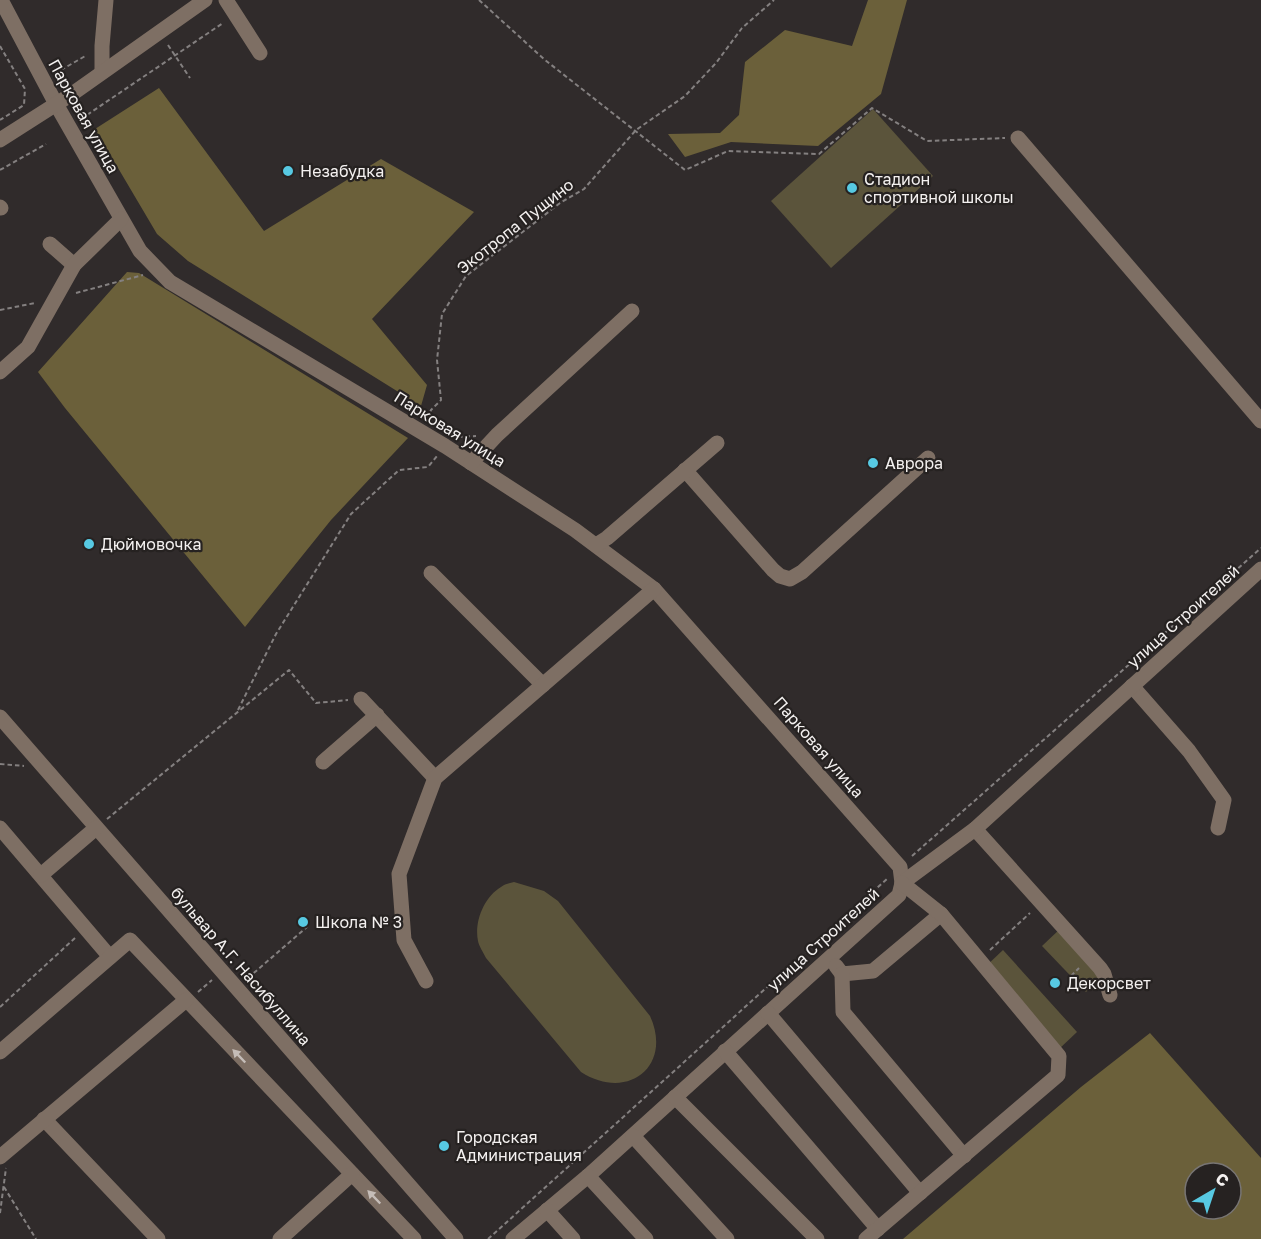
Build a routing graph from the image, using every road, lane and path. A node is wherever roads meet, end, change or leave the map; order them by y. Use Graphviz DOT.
graph roads {
  1 [pos="1,0"];
  2 [pos="106,0"];
  3 [pos="205,0"];
  4 [pos="226,0"];
  5 [pos="479,0"];
  6 [pos="774,0"];
  7 [pos="235,14"];
  8 [pos="159,31"];
  9 [pos="0,46"];
  10 [pos="102,46"];
  11 [pos="260,53"];
  12 [pos="175,55"];
  13 [pos="61,70"];
  14 [pos="102,72"];
  15 [pos="190,78"];
  16 [pos="56,104"];
  17 [pos="0,120"];
  18 [pos="81,120"];
  19 [pos="636,130"];
  20 [pos="1018,138"];
  21 [pos="0,140"];
  22 [pos="46,144"];
  23 [pos="0,170"];
  24 [pos="122,219"];
  25 [pos="50,244"];
  26 [pos="74,265"];
  27 [pos="632,311"];
  28 [pos="0,372"];
  29 [pos="1261,421"];
  30 [pos="426,422"];
  31 [pos="497,435"];
  32 [pos="717,442"];
  33 [pos="475,458"];
  34 [pos="928,458"];
  35 [pos="428,467"];
  36 [pos="685,470"];
  37 [pos="596,545"];
  38 [pos="1261,548"];
  39 [pos="1261,569"];
  40 [pos="431,573"];
  41 [pos="654,589"];
  42 [pos="543,685"];
  43 [pos="1132,686"];
  44 [pos="361,699"];
  45 [pos="238,710"];
  46 [pos="377,715"];
  47 [pos="0,717"];
  48 [pos="323,762"];
  49 [pos="435,778"];
  50 [pos="0,828"];
  51 [pos="96,828"];
  52 [pos="1218,828"];
  53 [pos="975,829"];
  54 [pos="900,867"];
  55 [pos="41,875"];
  56 [pos="902,883"];
  57 [pos="1041,903"];
  58 [pos="941,914"];
  59 [pos="307,927"];
  60 [pos="86,928"];
  61 [pos="110,957"];
  62 [pos="830,959"];
  63 [pos="979,960"];
  64 [pos="842,974"];
  65 [pos="248,978"];
  66 [pos="426,981"];
  67 [pos="210,982"];
  68 [pos="199,991"];
  69 [pos="1110,995"];
  70 [pos="186,1000"];
  71 [pos="0,1007"];
  72 [pos="768,1013"];
  73 [pos="725,1051"];
  74 [pos="0,1052"];
  75 [pos="675,1097"];
  76 [pos="44,1119"];
  77 [pos="633,1136"];
  78 [pos="964,1156"];
  79 [pos="0,1157"];
  80 [pos="352,1174"];
  81 [pos="588,1176"];
  82 [pos="4,1187"];
  83 [pos="920,1193"];
  84 [pos="547,1210"];
  85 [pos="872,1234"];
  86 [pos="36,1239"];
  87 [pos="158,1239"];
  88 [pos="280,1239"];
  89 [pos="414,1239"];
  90 [pos="456,1239"];
  91 [pos="488,1239"];
  92 [pos="513,1239"];
  93 [pos="573,1239"];
  94 [pos="646,1239"];
  95 [pos="727,1239"];
  96 [pos="817,1239"];
  1 -- 16 [label="street, Парковая улица"];
  2 -- 10 [label="street"];
  3 -- 8 [label="street"];
  4 -- 7 [label="street"];
  5 -- 19 [label="path"];
  6 -- 19 [label="path, Экотропа Пущино"];
  7 -- 11 [label="street"];
  7 -- 12 [label="path"];
  8 -- 12 [label="path"];
  8 -- 14 [label="street"];
  9 -- 17 [label="path"];
  10 -- 13 [label="path"];
  10 -- 14 [label="street"];
  12 -- 15 [label="path"];
  12 -- 18 [label="path"];
  14 -- 16 [label="street"];
  16 -- 21 [label="street"];
  16 -- 24 [label="street, Парковая улица"];
  19 -- 20 [label="path"];
  19 -- 30 [label="path, Экотропа Пущино"];
  20 -- 29 [label="street"];
  22 -- 23 [label="path"];
  24 -- 26 [label="street"];
  24 -- 33 [label="street, Парковая улица"];
  25 -- 26 [label="street"];
  26 -- 28 [label="street"];
  27 -- 31 [label="street"];
  31 -- 33 [label="street"];
  31 -- 33 [label="path"];
  32 -- 36 [label="street"];
  33 -- 37 [label="street, Парковая улица"];
  34 -- 36 [label="street"];
  35 -- 45 [label="path"];
  36 -- 37 [label="street"];
  37 -- 41 [label="street, Парковая улица"];
  38 -- 54 [label="path"];
  39 -- 43 [label="street, улица Строителей"];
  40 -- 42 [label="street"];
  41 -- 42 [label="street"];
  41 -- 54 [label="street, Парковая улица"];
  42 -- 49 [label="street"];
  43 -- 52 [label="street"];
  43 -- 53 [label="street, улица Строителей"];
  44 -- 45 [label="path"];
  44 -- 46 [label="street"];
  45 -- 51 [label="path"];
  46 -- 48 [label="street"];
  46 -- 49 [label="street"];
  47 -- 51 [label="street, бульвар А.Г. Насибуллина"];
  49 -- 66 [label="street"];
  50 -- 55 [label="street"];
  51 -- 55 [label="street"];
  51 -- 90 [label="street, бульвар А.Г. Насибуллина"];
  53 -- 56 [label="street, улица Строителей"];
  53 -- 57 [label="street"];
  54 -- 56 [label="street"];
  54 -- 91 [label="path"];
  55 -- 60 [label="street"];
  56 -- 58 [label="street"];
  56 -- 62 [label="street, улица Строителей"];
  57 -- 63 [label="path"];
  57 -- 69 [label="street"];
  58 -- 63 [label="street"];
  58 -- 64 [label="street"];
  59 -- 65 [label="path"];
  60 -- 61 [label="street"];
  60 -- 71 [label="path"];
  61 -- 70 [label="street"];
  61 -- 74 [label="street"];
  62 -- 64 [label="street"];
  62 -- 72 [label="street, улица Строителей"];
  63 -- 78 [label="street"];
  64 -- 78 [label="street"];
  67 -- 68 [label="path"];
  70 -- 76 [label="street"];
  80 -- 70 [label="street, one-way"];
  72 -- 73 [label="street, улица Строителей"];
  72 -- 83 [label="street"];
  73 -- 75 [label="street, улица Строителей"];
  73 -- 85 [label="street"];
  75 -- 77 [label="street, улица Строителей"];
  75 -- 96 [label="street"];
  76 -- 79 [label="street"];
  76 -- 87 [label="street"];
  77 -- 81 [label="street, улица Строителей"];
  77 -- 95 [label="street"];
  78 -- 83 [label="street"];
  80 -- 88 [label="street"];
  89 -- 80 [label="street, one-way"];
  81 -- 84 [label="street, улица Строителей"];
  81 -- 94 [label="street"];
  82 -- 86 [label="path"];
  83 -- 85 [label="street"];
  84 -- 92 [label="street, улица Строителей"];
  84 -- 93 [label="street"];
}
